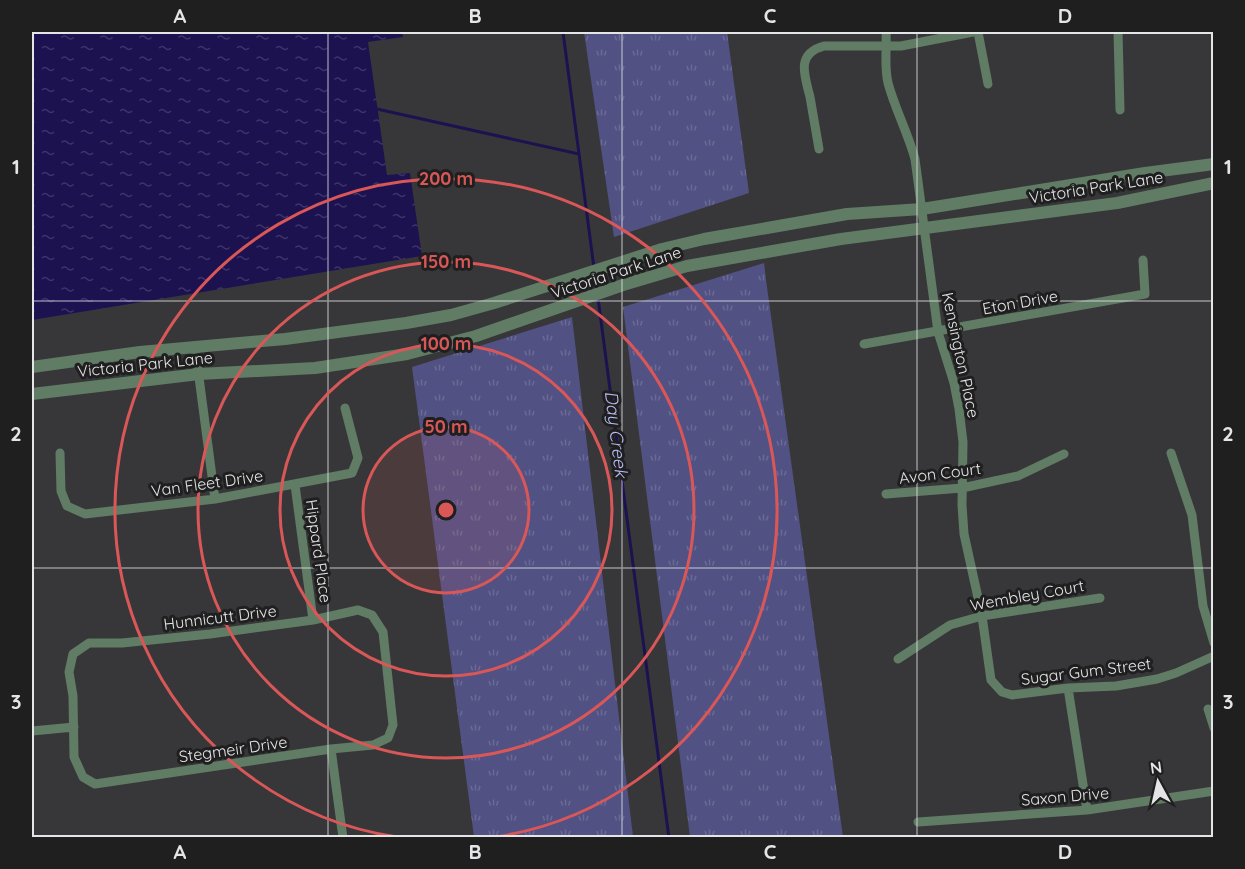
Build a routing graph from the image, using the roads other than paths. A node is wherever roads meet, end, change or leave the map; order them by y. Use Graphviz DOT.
graph roads {
  1 [pos="886,32"];
  2 [pos="972,32"];
  3 [pos="978,32"];
  4 [pos="1118,32"];
  5 [pos="887,47"];
  6 [pos="988,84"];
  7 [pos="1120,110"];
  8 [pos="819,149"];
  9 [pos="1214,164"];
  10 [pos="1214,183"];
  11 [pos="922,209"];
  12 [pos="924,229"];
  13 [pos="1143,260"];
  14 [pos="938,332"];
  15 [pos="864,344"];
  16 [pos="195,347"];
  17 [pos="32,367"];
  18 [pos="199,374"];
  19 [pos="32,394"];
  20 [pos="345,408"];
  21 [pos="60,453"];
  22 [pos="1171,453"];
  23 [pos="1064,454"];
  24 [pos="295,485"];
  25 [pos="962,488"];
  26 [pos="886,494"];
  27 [pos="215,499"];
  28 [pos="1100,598"];
  29 [pos="982,616"];
  30 [pos="314,621"];
  31 [pos="1214,643"];
  32 [pos="1214,656"];
  33 [pos="898,659"];
  34 [pos="996,687"];
  35 [pos="1068,688"];
  36 [pos="1208,709"];
  37 [pos="74,728"];
  38 [pos="1214,728"];
  39 [pos="32,731"];
  40 [pos="388,738"];
  41 [pos="331,749"];
  42 [pos="1214,791"];
  43 [pos="1088,810"];
  44 [pos="918,822"];
  45 [pos="343,837"];
  1 -- 5 [label="street, Kensington Place"];
  2 -- 5 [label="street"];
  3 -- 6 [label="street"];
  4 -- 7 [label="street"];
  5 -- 8 [label="street"];
  5 -- 11 [label="street, Kensington Place"];
  9 -- 11 [label="street, Victoria Park Lane"];
  10 -- 12 [label="street, Victoria Park Lane"];
  11 -- 12 [label="street, Kensington Place"];
  11 -- 16 [label="street, Victoria Park Lane"];
  12 -- 14 [label="street, Kensington Place"];
  12 -- 18 [label="street, Victoria Park Lane"];
  13 -- 14 [label="street, Eton Drive"];
  14 -- 15 [label="street, Eton Drive"];
  14 -- 25 [label="street, Kensington Place"];
  16 -- 17 [label="street, Victoria Park Lane"];
  16 -- 18 [label="street"];
  18 -- 19 [label="street, Victoria Park Lane"];
  18 -- 27 [label="street"];
  20 -- 24 [label="street, Van Fleet Drive"];
  21 -- 27 [label="street, Van Fleet Drive"];
  22 -- 31 [label="street"];
  23 -- 25 [label="street, Avon Court"];
  24 -- 27 [label="street, Van Fleet Drive"];
  24 -- 30 [label="street, Hippard Place"];
  25 -- 26 [label="street, Avon Court"];
  25 -- 29 [label="street, Kensington Place"];
  28 -- 29 [label="street, Wembley Court"];
  29 -- 33 [label="street, Wembley Court"];
  29 -- 34 [label="street, Kensington Place"];
  30 -- 37 [label="street, Hunnicutt Drive"];
  30 -- 40 [label="street, Hunnicutt Drive"];
  32 -- 35 [label="street, Sugar Gum Street"];
  34 -- 35 [label="street, Sugar Gum Street"];
  35 -- 43 [label="street"];
  36 -- 38 [label="street"];
  37 -- 39 [label="street"];
  37 -- 41 [label="street, Stegmeir Drive"];
  40 -- 41 [label="street, Stegmeir Drive"];
  41 -- 45 [label="street"];
  42 -- 43 [label="street, Saxon Drive"];
  43 -- 44 [label="street, Saxon Drive"];
}
